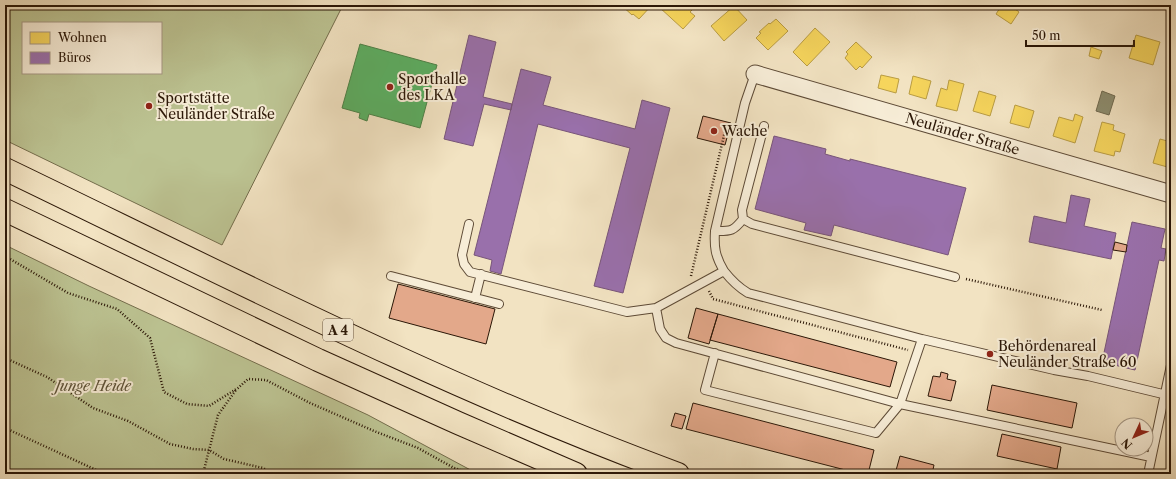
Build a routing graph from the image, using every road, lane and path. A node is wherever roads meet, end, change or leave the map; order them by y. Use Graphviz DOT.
graph roads {
  1 [pos="755,74"];
  2 [pos="764,126"];
  3 [pos="5,169"];
  4 [pos="1171,194"];
  5 [pos="5,210"];
  6 [pos="743,219"];
  7 [pos="469,224"];
  8 [pos="715,231"];
  9 [pos="5,256"];
  10 [pos="724,271"];
  11 [pos="481,274"];
  12 [pos="391,276"];
  13 [pos="955,276"];
  14 [pos="704,281"];
  15 [pos="475,298"];
  16 [pos="499,304"];
  17 [pos="656,308"];
  18 [pos="1102,310"];
  19 [pos="922,339"];
  20 [pos="918,352"];
  21 [pos="715,353"];
  22 [pos="5,358"];
  23 [pos="1171,365"];
  24 [pos="238,388"];
  25 [pos="1168,395"];
  26 [pos="900,404"];
  27 [pos="5,428"];
  28 [pos="1154,446"];
  29 [pos="1114,449"];
  30 [pos="209,450"];
  31 [pos="1151,457"];
  32 [pos="105,474"];
  33 [pos="203,474"];
  34 [pos="273,474"];
  35 [pos="473,474"];
  36 [pos="576,474"];
  37 [pos="678,474"];
  38 [pos="1148,474"];
  1 -- 4 [label="street, Neuländer Straße"];
  1 -- 8 [label="lane"];
  2 -- 6 [label="lane"];
  3 -- 37 [label="highway, A 4"];
  5 -- 36 [label="highway, A 4"];
  6 -- 8 [label="lane"];
  6 -- 13 [label="lane"];
  7 -- 11 [label="lane"];
  8 -- 10 [label="lane"];
  9 -- 24 [label="path"];
  10 -- 14 [label="lane"];
  10 -- 19 [label="lane"];
  11 -- 15 [label="lane"];
  11 -- 17 [label="lane"];
  12 -- 15 [label="lane"];
  13 -- 18 [label="path"];
  14 -- 17 [label="lane"];
  14 -- 20 [label="path"];
  15 -- 16 [label="lane"];
  17 -- 21 [label="lane"];
  19 -- 20 [label="lane"];
  19 -- 25 [label="lane"];
  20 -- 26 [label="lane"];
  21 -- 26 [label="lane"];
  21 -- 26 [label="lane"];
  22 -- 30 [label="path"];
  23 -- 25 [label="lane"];
  24 -- 30 [label="path"];
  24 -- 35 [label="path"];
  25 -- 28 [label="lane"];
  26 -- 29 [label="lane"];
  27 -- 32 [label="path"];
  30 -- 33 [label="path"];
  30 -- 34 [label="path"];
  31 -- 38 [label="lane"];
}
